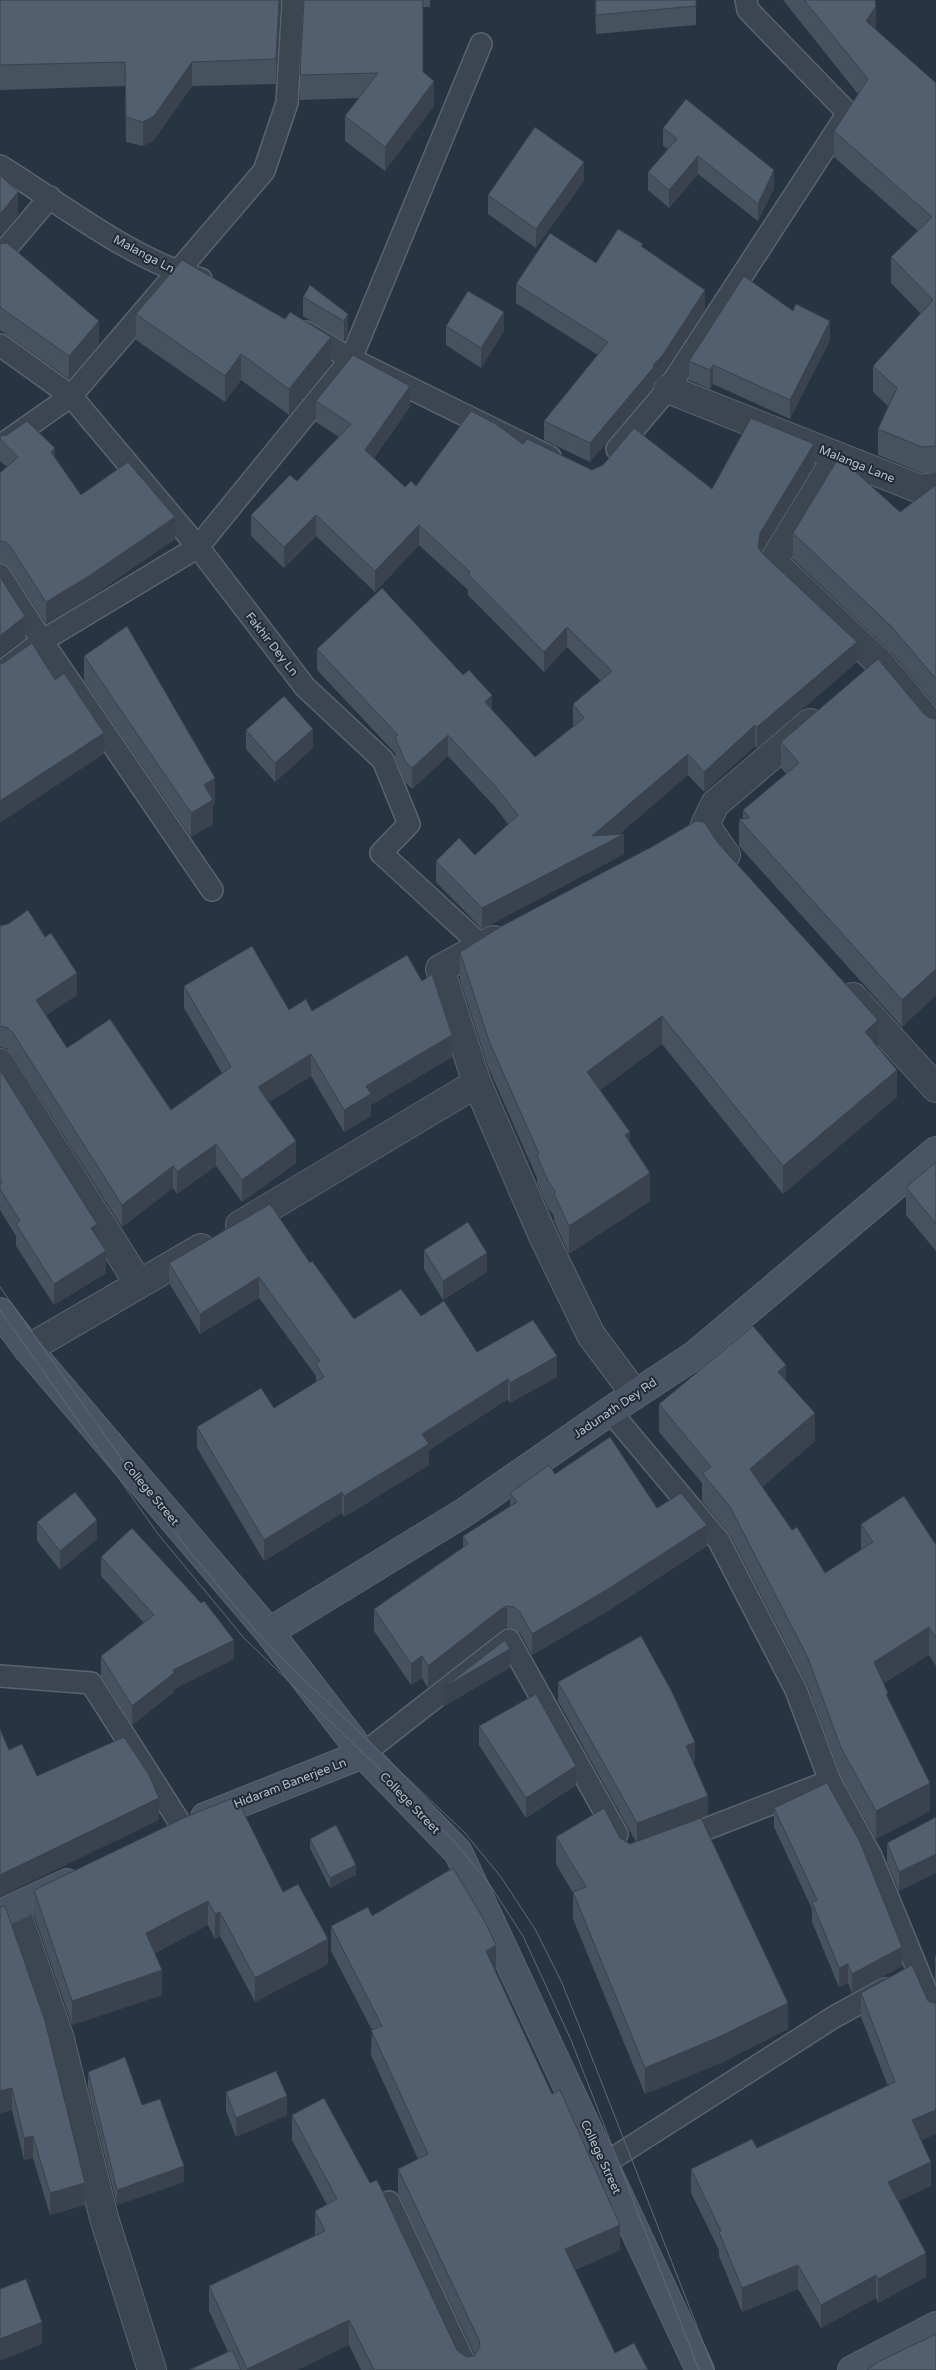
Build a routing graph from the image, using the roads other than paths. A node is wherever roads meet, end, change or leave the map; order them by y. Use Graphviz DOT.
graph roads {
  1 [pos="293,0"];
  2 [pos="746,0"];
  3 [pos="481,44"];
  4 [pos="0,166"];
  5 [pos="50,197"];
  6 [pos="0,256"];
  7 [pos="178,272"];
  8 [pos="218,283"];
  9 [pos="285,320"];
  10 [pos="0,345"];
  11 [pos="351,359"];
  12 [pos="668,389"];
  13 [pos="71,396"];
  14 [pos="0,446"];
  15 [pos="837,457"];
  16 [pos="605,463"];
  17 [pos="566,465"];
  18 [pos="936,487"];
  19 [pos="198,547"];
  20 [pos="0,575"];
  21 [pos="42,641"];
  22 [pos="880,663"];
  23 [pos="0,673"];
  24 [pos="858,682"];
  25 [pos="829,707"];
  26 [pos="936,730"];
  27 [pos="705,825"];
  28 [pos="681,840"];
  29 [pos="744,875"];
  30 [pos="212,890"];
  31 [pos="517,928"];
  32 [pos="482,946"];
  33 [pos="836,978"];
  34 [pos="0,1063"];
  35 [pos="476,1083"];
  36 [pos="936,1088"];
  37 [pos="936,1151"];
  38 [pos="139,1284"];
  39 [pos="0,1312"];
  40 [pos="28,1349"];
  41 [pos="634,1394"];
  42 [pos="610,1411"];
  43 [pos="270,1632"];
  44 [pos="0,1676"];
  45 [pos="363,1754"];
  46 [pos="830,1781"];
  47 [pos="182,1826"];
  48 [pos="156,1839"];
  49 [pos="658,1848"];
  50 [pos="626,1849"];
  51 [pos="85,1874"];
  52 [pos="7,1911"];
  53 [pos="919,1972"];
  54 [pos="936,2015"];
  55 [pos="604,2164"];
  56 [pos="389,2202"];
  57 [pos="936,2326"];
  58 [pos="152,2370"];
  59 [pos="468,2370"];
  60 [pos="700,2370"];
  61 [pos="852,2370"];
  1 -- 7 [label="lane"];
  2 -- 12 [label="lane"];
  3 -- 11 [label="lane"];
  4 -- 5 [label="lane, Malanga Ln"];
  5 -- 6 [label="lane"];
  5 -- 7 [label="lane, Malanga Ln"];
  7 -- 8 [label="lane, Malanga Ln"];
  7 -- 13 [label="lane"];
  9 -- 11 [label="lane"];
  10 -- 13 [label="lane, Fakhir Dey Ln"];
  11 -- 17 [label="lane"];
  11 -- 19 [label="lane"];
  12 -- 15 [label="street, Malanga Lane"];
  12 -- 16 [label="lane"];
  13 -- 14 [label="lane"];
  13 -- 19 [label="lane, Fakhir Dey Ln"];
  15 -- 18 [label="street, Malanga Lane"];
  15 -- 22 [label="street"];
  19 -- 21 [label="lane"];
  19 -- 32 [label="lane, Fakhir Dey Ln"];
  20 -- 21 [label="lane"];
  21 -- 23 [label="lane"];
  21 -- 30 [label="lane"];
  22 -- 24 [label="street"];
  22 -- 26 [label="street"];
  25 -- 27 [label="street"];
  27 -- 28 [label="street"];
  27 -- 29 [label="street"];
  31 -- 32 [label="street"];
  32 -- 35 [label="street"];
  33 -- 36 [label="street"];
  34 -- 38 [label="street"];
  35 -- 38 [label="street"];
  35 -- 41 [label="street"];
  37 -- 41 [label="main road, Jadunath Dey Rd"];
  38 -- 40 [label="street"];
  39 -- 40 [label="main road, College Street"];
  40 -- 43 [label="main road, College Street"];
  41 -- 42 [label="main road, Jadunath Dey Rd"];
  42 -- 43 [label="main road, Jadunath Dey Rd"];
  42 -- 46 [label="lane"];
  43 -- 45 [label="main road, College Street"];
  44 -- 47 [label="lane"];
  45 -- 47 [label="main road, Hidaram Banerjee Ln"];
  45 -- 50 [label="lane"];
  45 -- 55 [label="main road, College Street"];
  46 -- 49 [label="lane"];
  46 -- 53 [label="lane"];
  47 -- 48 [label="main road, Hidaram Banerjee Ln"];
  51 -- 52 [label="main road"];
  52 -- 58 [label="street"];
  53 -- 54 [label="lane"];
  53 -- 55 [label="lane"];
  55 -- 60 [label="main road, College Street"];
  56 -- 59 [label="lane"];
  57 -- 61 [label="main road"];
}
